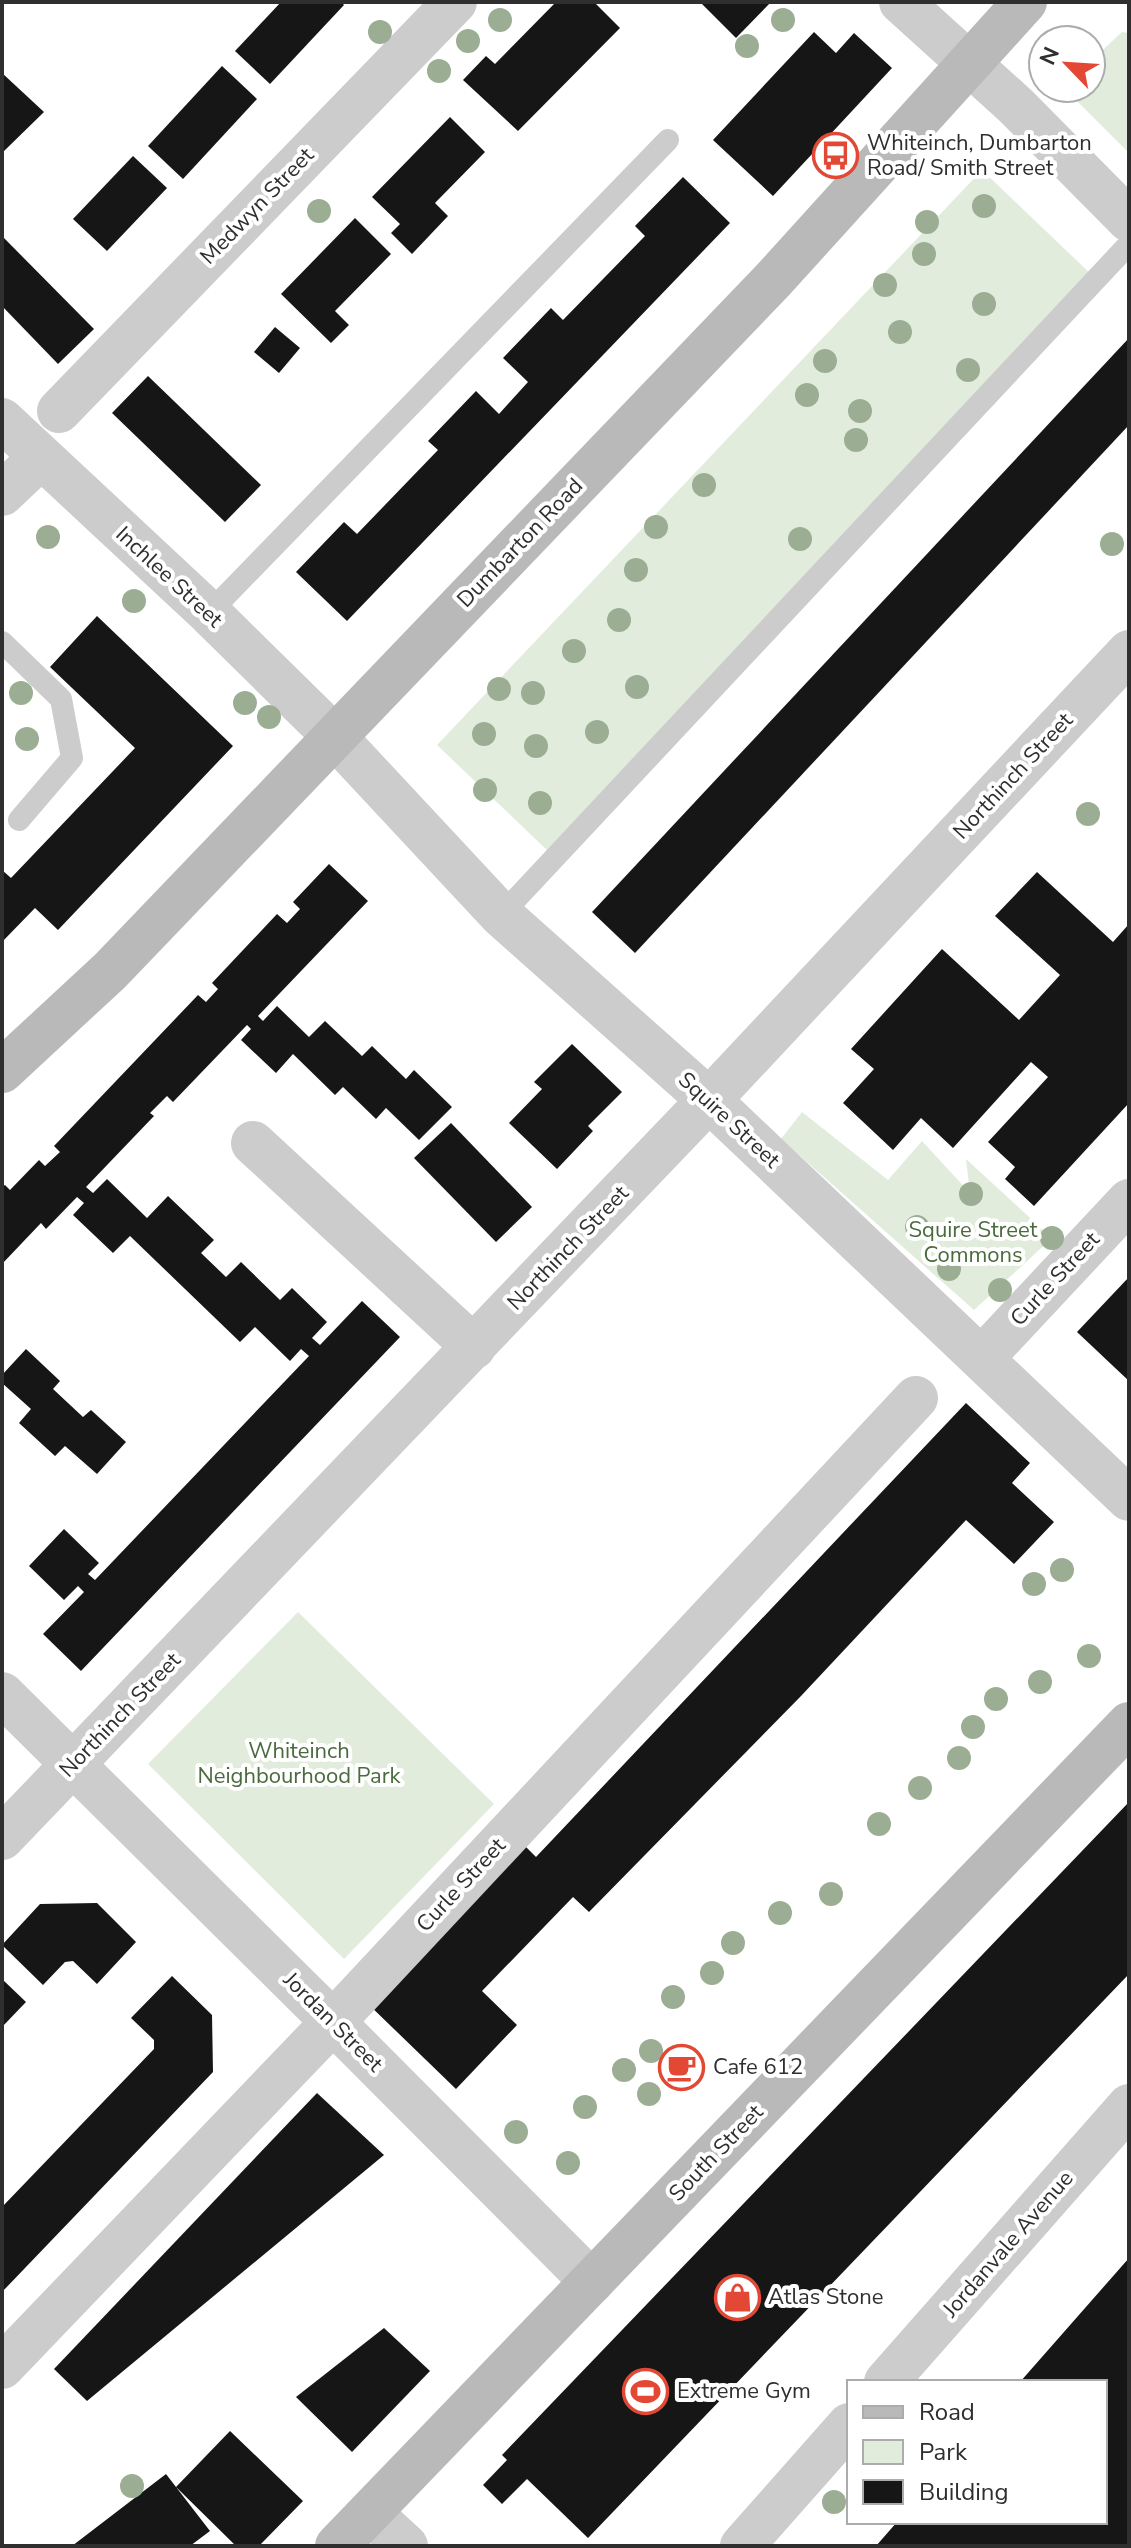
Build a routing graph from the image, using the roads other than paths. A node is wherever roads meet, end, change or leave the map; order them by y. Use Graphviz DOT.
graph roads {
  1 [pos="455,2"];
  2 [pos="901,2"];
  3 [pos="1025,2"];
  4 [pos="969,62"];
  5 [pos="668,140"];
  6 [pos="1129,220"];
  7 [pos="1129,244"];
  8 [pos="59,411"];
  9 [pos="2,420"];
  10 [pos="40,458"];
  11 [pos="2,494"];
  12 [pos="209,613"];
  13 [pos="2,642"];
  14 [pos="1129,652"];
  15 [pos="334,736"];
  16 [pos="19,820"];
  17 [pos="501,915"];
  18 [pos="2,1071"];
  19 [pos="709,1100"];
  20 [pos="253,1143"];
  21 [pos="1129,1201"];
  22 [pos="474,1347"];
  23 [pos="982,1358"];
  24 [pos="916,1398"];
  25 [pos="1129,1499"];
  26 [pos="2,1694"];
  27 [pos="1129,1724"];
  28 [pos="74,1764"];
  29 [pos="2,1838"];
  30 [pos="333,2022"];
  31 [pos="1129,2106"];
  32 [pos="592,2282"];
  33 [pos="2,2367"];
  34 [pos="888,2380"];
  35 [pos="847,2427"];
  36 [pos="370,2513"];
  37 [pos="337,2546"];
  38 [pos="406,2546"];
  39 [pos="742,2546"];
  1 -- 8 [label="street, Medwyn Street"];
  2 -- 4 [label="street"];
  3 -- 4 [label="street, Dumbarton Road"];
  4 -- 6 [label="street"];
  4 -- 15 [label="street, Dumbarton Road"];
  5 -- 12 [label="lane"];
  7 -- 17 [label="lane"];
  9 -- 10 [label="street, Inchlee Street"];
  10 -- 11 [label="street"];
  10 -- 12 [label="street, Inchlee Street"];
  12 -- 15 [label="street, Inchlee Street"];
  13 -- 16 [label="lane"];
  14 -- 19 [label="street, Northinch Street"];
  15 -- 17 [label="street, Squire Street"];
  15 -- 18 [label="street, Dumbarton Road"];
  17 -- 19 [label="street, Squire Street"];
  19 -- 22 [label="street, Northinch Street"];
  19 -- 23 [label="street, Squire Street"];
  20 -- 22 [label="street"];
  21 -- 23 [label="street, Curle Street"];
  22 -- 28 [label="street, Northinch Street"];
  23 -- 25 [label="street, Squire Street"];
  24 -- 30 [label="street, Curle Street"];
  26 -- 28 [label="street, Jordan Street"];
  27 -- 32 [label="street, South Street"];
  28 -- 29 [label="street, Northinch Street"];
  28 -- 30 [label="street, Jordan Street"];
  30 -- 32 [label="street, Jordan Street"];
  30 -- 33 [label="street, Curle Street"];
  31 -- 34 [label="street, Jordanvale Avenue"];
  32 -- 36 [label="street, South Street"];
  35 -- 39 [label="street"];
  36 -- 37 [label="street, South Street"];
  36 -- 38 [label="street"];
}
